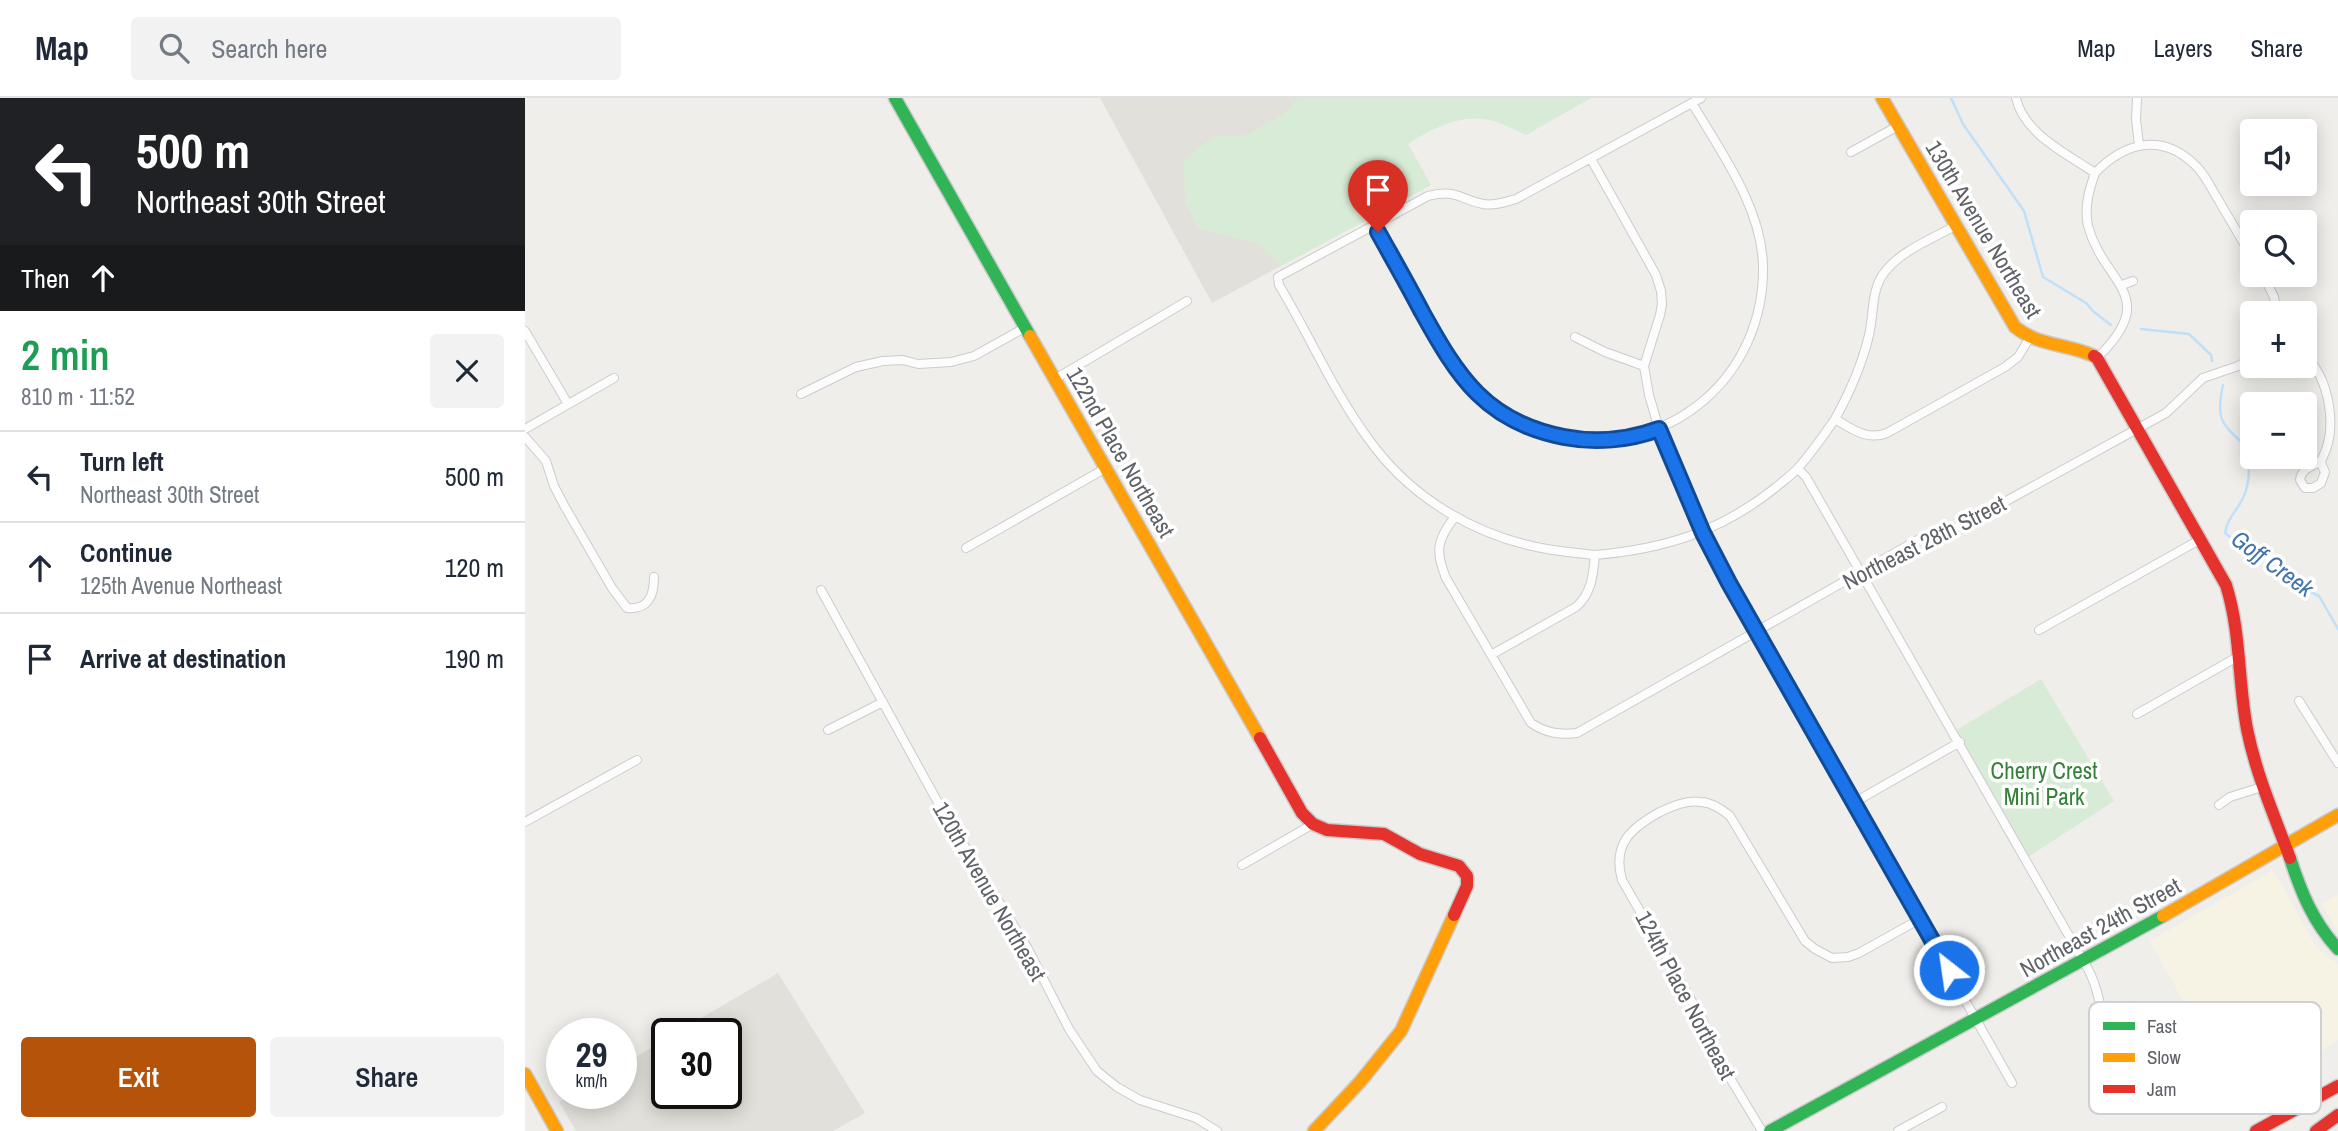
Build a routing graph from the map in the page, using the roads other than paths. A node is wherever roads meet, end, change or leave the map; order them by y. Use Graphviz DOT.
graph roads {
  1 [pos="895,98"];
  2 [pos="1701,98"];
  3 [pos="1882,98"];
  4 [pos="2016,98"];
  5 [pos="2137,98"];
  6 [pos="1692,103"];
  7 [pos="1898,126"];
  8 [pos="2139,145"];
  9 [pos="1851,152"];
  10 [pos="1591,159"];
  11 [pos="2095,173"];
  12 [pos="1374,225"];
  13 [pos="1955,226"];
  14 [pos="2240,237"];
  15 [pos="2133,281"];
  16 [pos="2122,285"];
  17 [pos="1188,301"];
  18 [pos="1026,327"];
  19 [pos="525,331"];
  20 [pos="1575,337"];
  21 [pos="2029,339"];
  22 [pos="2097,358"];
  23 [pos="2240,365"];
  24 [pos="1644,366"];
  25 [pos="2317,369"];
  26 [pos="614,378"];
  27 [pos="1055,379"];
  28 [pos="801,394"];
  29 [pos="568,404"];
  30 [pos="1835,419"];
  31 [pos="2138,427"];
  32 [pos="525,429"];
  33 [pos="1659,429"];
  34 [pos="525,437"];
  35 [pos="2321,461"];
  36 [pos="1106,468"];
  37 [pos="1798,469"];
  38 [pos="1454,518"];
  39 [pos="1703,533"];
  40 [pos="2201,539"];
  41 [pos="965,548"];
  42 [pos="1595,555"];
  43 [pos="1862,572"];
  44 [pos="654,577"];
  45 [pos="821,590"];
  46 [pos="2039,630"];
  47 [pos="1756,632"];
  48 [pos="1491,655"];
  49 [pos="2239,656"];
  50 [pos="2299,701"];
  51 [pos="883,702"];
  52 [pos="2137,714"];
  53 [pos="828,730"];
  54 [pos="1959,741"];
  55 [pos="637,760"];
  56 [pos="2338,763"];
  57 [pos="2262,787"];
  58 [pos="1853,803"];
  59 [pos="2219,805"];
  60 [pos="2338,815"];
  61 [pos="525,822"];
  62 [pos="1314,824"];
  63 [pos="2285,846"];
  64 [pos="1242,865"];
  65 [pos="1920,919"];
  66 [pos="2338,949"];
  67 [pos="2084,961"];
  68 [pos="2099,1002"];
  69 [pos="1977,1019"];
  70 [pos="525,1074"];
  71 [pos="2013,1083"];
  72 [pos="2338,1086"];
  73 [pos="2321,1095"];
  74 [pos="1942,1107"];
  75 [pos="2287,1114"];
  76 [pos="2338,1115"];
  77 [pos="557,1131"];
  78 [pos="1217,1131"];
  79 [pos="1314,1131"];
  80 [pos="1762,1131"];
  81 [pos="1770,1131"];
  82 [pos="1898,1131"];
  83 [pos="2256,1131"];
  84 [pos="2316,1131"];
  1 -- 18 [label="main road, 122nd Place Northeast"];
  2 -- 6 [label="street"];
  3 -- 7 [label="main road, 130th Avenue Northeast"];
  4 -- 11 [label="street"];
  5 -- 8 [label="street"];
  6 -- 10 [label="street"];
  6 -- 33 [label="street"];
  7 -- 9 [label="street"];
  7 -- 13 [label="main road, 130th Avenue Northeast"];
  8 -- 11 [label="street"];
  8 -- 14 [label="street"];
  10 -- 12 [label="street"];
  10 -- 24 [label="street"];
  11 -- 16 [label="street"];
  12 -- 33 [label="street"];
  12 -- 38 [label="street"];
  13 -- 21 [label="main road, 130th Avenue Northeast"];
  13 -- 30 [label="street"];
  15 -- 16 [label="street"];
  16 -- 22 [label="street"];
  17 -- 27 [label="street"];
  18 -- 27 [label="main road, 122nd Place Northeast"];
  18 -- 28 [label="street"];
  19 -- 29 [label="street"];
  20 -- 24 [label="street"];
  21 -- 22 [label="main road, 130th Avenue Northeast"];
  21 -- 30 [label="street"];
  22 -- 31 [label="main road"];
  23 -- 31 [label="street, Northeast 28th Street"];
  24 -- 33 [label="street"];
  25 -- 35 [label="street"];
  26 -- 29 [label="street"];
  27 -- 36 [label="main road, 122nd Place Northeast"];
  29 -- 32 [label="street"];
  30 -- 37 [label="street"];
  31 -- 40 [label="main road"];
  31 -- 43 [label="street, Northeast 28th Street"];
  33 -- 39 [label="street"];
  34 -- 44 [label="street"];
  36 -- 41 [label="street"];
  36 -- 62 [label="main road, 122nd Place Northeast"];
  37 -- 39 [label="street"];
  37 -- 43 [label="street"];
  38 -- 42 [label="street"];
  38 -- 48 [label="street"];
  39 -- 42 [label="street"];
  39 -- 47 [label="street"];
  40 -- 46 [label="street"];
  40 -- 49 [label="main road"];
  42 -- 48 [label="street"];
  43 -- 47 [label="street, Northeast 28th Street"];
  43 -- 54 [label="street"];
  45 -- 51 [label="street, 120th Avenue Northeast"];
  47 -- 48 [label="street, Northeast 28th Street"];
  47 -- 58 [label="street"];
  49 -- 52 [label="street"];
  49 -- 57 [label="main road"];
  50 -- 56 [label="street"];
  51 -- 53 [label="street"];
  51 -- 78 [label="street, 120th Avenue Northeast"];
  54 -- 58 [label="street"];
  54 -- 67 [label="street"];
  55 -- 61 [label="street"];
  57 -- 59 [label="street"];
  57 -- 63 [label="main road"];
  58 -- 65 [label="street"];
  60 -- 63 [label="main road, Northeast 24th Street"];
  62 -- 64 [label="street"];
  62 -- 79 [label="main road"];
  63 -- 66 [label="main road"];
  63 -- 67 [label="main road, Northeast 24th Street"];
  65 -- 69 [label="street"];
  65 -- 80 [label="street, 124th Place Northeast"];
  67 -- 68 [label="street"];
  67 -- 69 [label="main road, Northeast 24th Street"];
  69 -- 71 [label="street"];
  69 -- 81 [label="main road, Northeast 24th Street"];
  70 -- 77 [label="main road"];
  72 -- 73 [label="main road"];
  74 -- 82 [label="street"];
  75 -- 83 [label="main road"];
  76 -- 84 [label="main road"];
}
